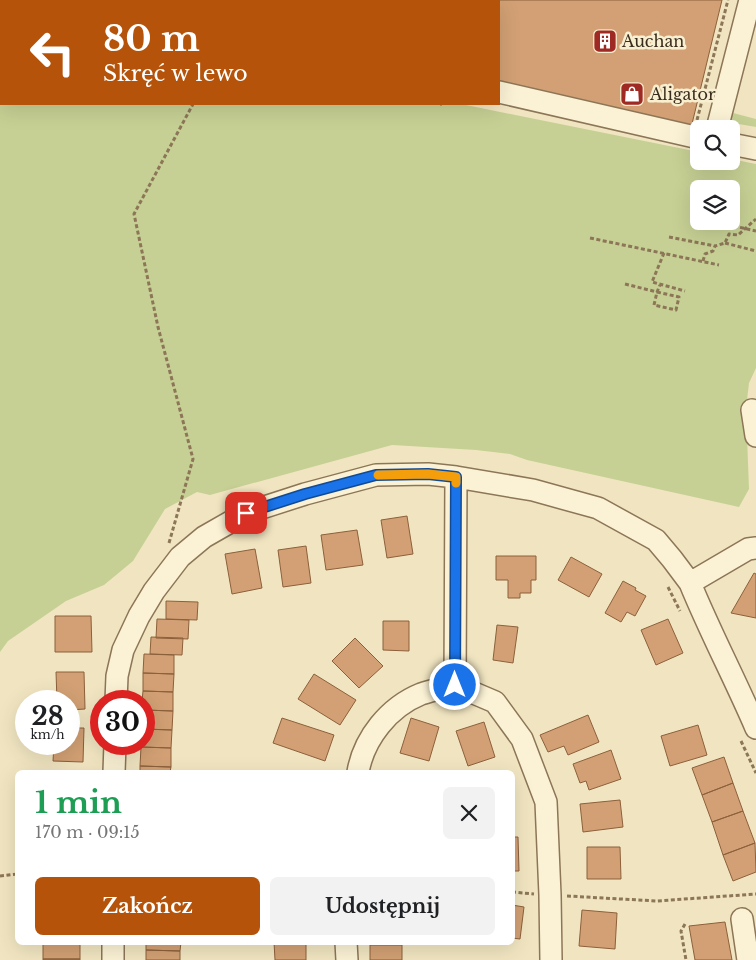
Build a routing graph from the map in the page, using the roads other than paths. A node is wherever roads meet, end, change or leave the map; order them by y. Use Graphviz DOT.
graph roads {
  1 [pos="750,0"];
  2 [pos="500,92"];
  3 [pos="719,120"];
  4 [pos="690,129"];
  5 [pos="740,146"];
  6 [pos="756,149"];
  7 [pos="752,410"];
  8 [pos="756,436"];
  9 [pos="456,477"];
  10 [pos="756,548"];
  11 [pos="690,583"];
  12 [pos="455,685"];
  13 [pos="116,690"];
  14 [pos="748,734"];
  15 [pos="115,755"];
  16 [pos="114,770"];
  17 [pos="358,770"];
  18 [pos="742,920"];
  19 [pos="113,945"];
  20 [pos="346,945"];
  21 [pos="112,960"];
  22 [pos="347,960"];
  23 [pos="551,960"];
  24 [pos="748,960"];
  1 -- 3 [label="street"];
  2 -- 4 [label="street"];
  5 -- 6 [label="street"];
  7 -- 8 [label="street"];
  9 -- 11 [label="street"];
  9 -- 12 [label="street"];
  9 -- 13 [label="street"];
  10 -- 11 [label="street"];
  11 -- 14 [label="street"];
  12 -- 17 [label="street"];
  12 -- 23 [label="street"];
  15 -- 16 [label="street"];
  18 -- 24 [label="street"];
  19 -- 21 [label="street"];
  20 -- 22 [label="street"];
}
